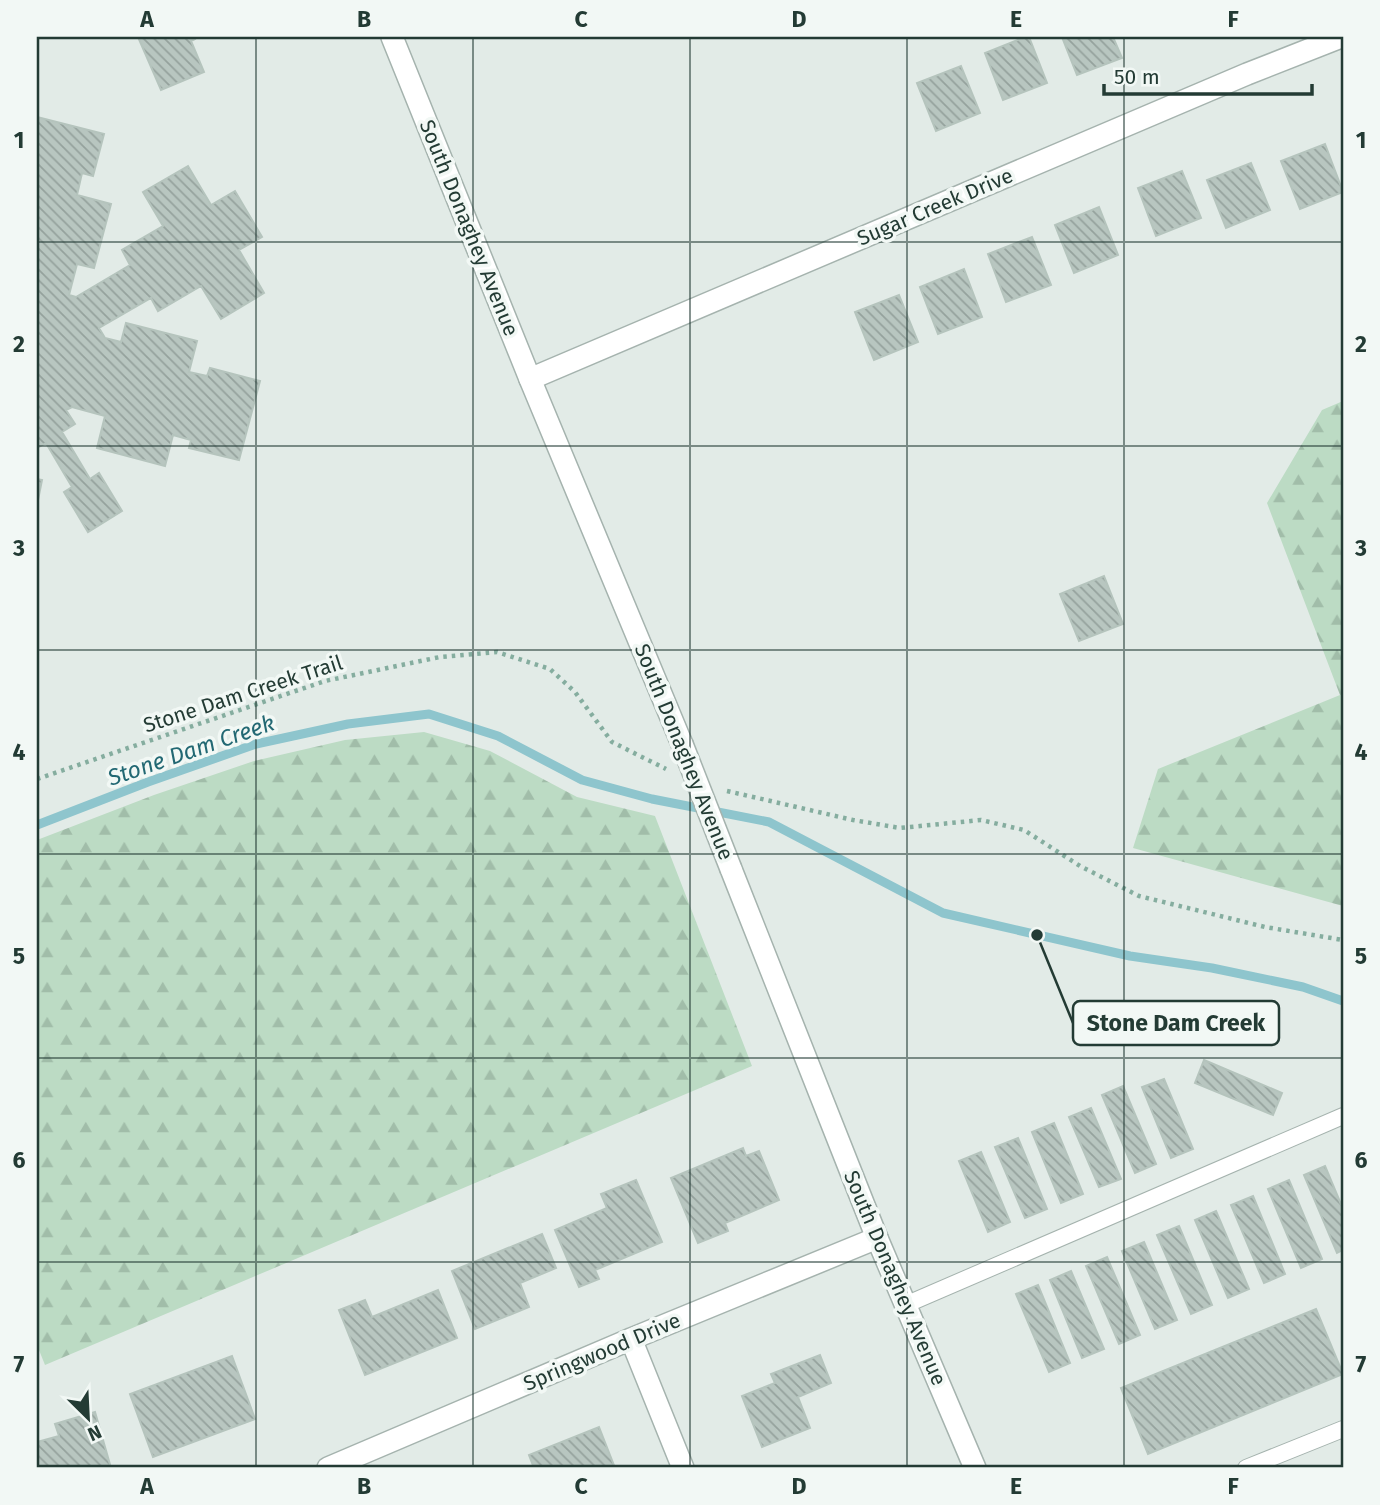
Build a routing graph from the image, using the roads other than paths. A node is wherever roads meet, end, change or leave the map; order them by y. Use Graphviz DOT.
graph roads {
  1 [pos="392,37"];
  2 [pos="1341,37"];
  3 [pos="530,379"];
  4 [pos="1343,1116"];
  5 [pos="877,1238"];
  6 [pos="905,1305"];
  7 [pos="631,1339"];
  8 [pos="1343,1429"];
  9 [pos="1254,1467"];
  10 [pos="328,1468"];
  11 [pos="683,1468"];
  12 [pos="975,1468"];
  1 -- 3 [label="street, South Donaghey Avenue"];
  2 -- 3 [label="street, Sugar Creek Drive"];
  3 -- 5 [label="street, South Donaghey Avenue, bridge"];
  4 -- 6 [label="lane"];
  5 -- 6 [label="street, South Donaghey Avenue"];
  5 -- 7 [label="street, Springwood Drive"];
  6 -- 12 [label="street, South Donaghey Avenue"];
  7 -- 10 [label="street, Springwood Drive"];
  7 -- 11 [label="street"];
  8 -- 9 [label="lane"];
}
